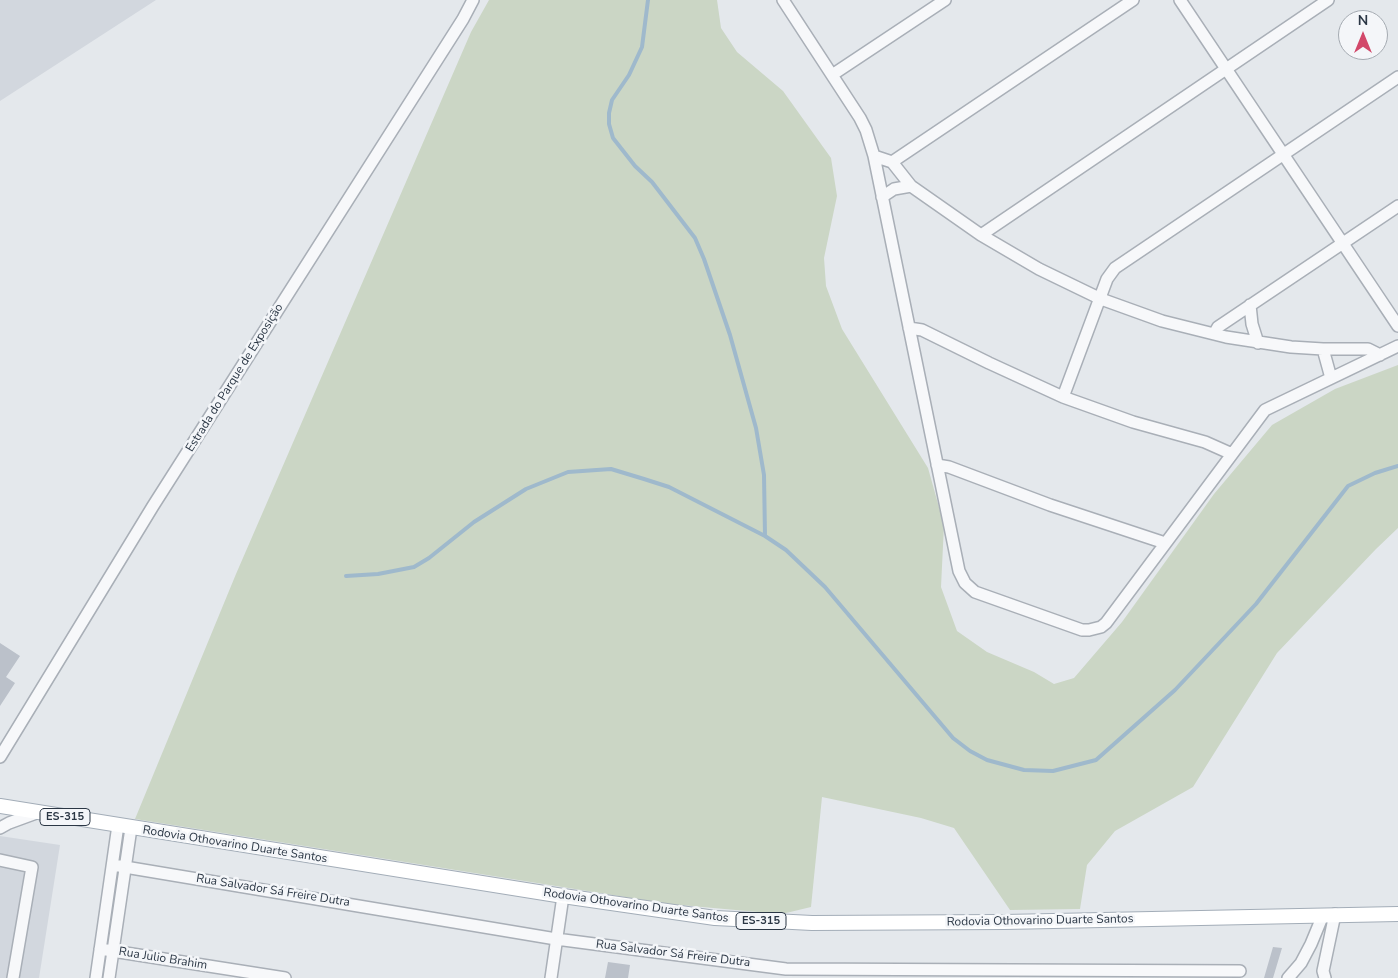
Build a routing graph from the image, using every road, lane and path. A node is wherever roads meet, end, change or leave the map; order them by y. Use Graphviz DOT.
graph roads {
  1 [pos="473,0"];
  2 [pos="783,0"];
  3 [pos="945,0"];
  4 [pos="1133,0"];
  5 [pos="1180,0"];
  6 [pos="1328,0"];
  7 [pos="1226,69"];
  8 [pos="832,75"];
  9 [pos="1398,77"];
  10 [pos="1283,155"];
  11 [pos="874,156"];
  12 [pos="892,162"];
  13 [pos="911,186"];
  14 [pos="882,197"];
  15 [pos="1398,206"];
  16 [pos="981,235"];
  17 [pos="1343,243"];
  18 [pos="1101,298"];
  19 [pos="1250,306"];
  20 [pos="1398,326"];
  21 [pos="909,328"];
  22 [pos="1214,334"];
  23 [pos="1258,343"];
  24 [pos="1398,346"];
  25 [pos="1324,349"];
  26 [pos="1380,355"];
  27 [pos="1331,378"];
  28 [pos="1063,397"];
  29 [pos="1232,454"];
  30 [pos="937,465"];
  31 [pos="1165,543"];
  32 [pos="0,757"];
  33 [pos="0,806"];
  34 [pos="39,812"];
  35 [pos="124,827"];
  36 [pos="0,828"];
  37 [pos="0,860"];
  38 [pos="119,866"];
  39 [pos="563,896"];
  40 [pos="1329,914"];
  41 [pos="1398,914"];
  42 [pos="556,939"];
  43 [pos="100,949"];
  44 [pos="114,951"];
  45 [pos="1240,971"];
  46 [pos="996,974"];
  47 [pos="13,978"];
  48 [pos="96,978"];
  49 [pos="109,978"];
  50 [pos="285,978"];
  51 [pos="551,978"];
  52 [pos="1288,978"];
  53 [pos="1325,978"];
  1 -- 32 [label="street, Estrada do Parque de Exposição"];
  2 -- 8 [label="street"];
  3 -- 8 [label="street"];
  4 -- 12 [label="street"];
  5 -- 7 [label="street"];
  6 -- 7 [label="street"];
  7 -- 10 [label="street"];
  7 -- 16 [label="street"];
  8 -- 11 [label="street"];
  9 -- 10 [label="street"];
  10 -- 17 [label="street"];
  10 -- 18 [label="street"];
  11 -- 12 [label="street"];
  11 -- 14 [label="street"];
  12 -- 13 [label="street"];
  13 -- 14 [label="street"];
  13 -- 16 [label="street"];
  14 -- 21 [label="street"];
  15 -- 17 [label="street"];
  16 -- 18 [label="street"];
  17 -- 19 [label="street"];
  17 -- 20 [label="street"];
  18 -- 22 [label="street"];
  18 -- 28 [label="street"];
  19 -- 22 [label="street"];
  19 -- 23 [label="street"];
  21 -- 28 [label="street"];
  21 -- 30 [label="street"];
  22 -- 23 [label="street"];
  23 -- 25 [label="street"];
  24 -- 26 [label="street"];
  25 -- 26 [label="street"];
  25 -- 27 [label="street"];
  26 -- 27 [label="street"];
  27 -- 29 [label="street"];
  28 -- 29 [label="street"];
  29 -- 31 [label="street"];
  30 -- 31 [label="street"];
  30 -- 31 [label="street"];
  33 -- 34 [label="main road, Rodovia Othovarino Duarte Santos / ES-315"];
  34 -- 35 [label="main road, Rodovia Othovarino Duarte Santos / ES-315"];
  34 -- 36 [label="street"];
  35 -- 38 [label="street"];
  35 -- 39 [label="main road, Rodovia Othovarino Duarte Santos / ES-315"];
  37 -- 47 [label="street"];
  38 -- 42 [label="street, Rua Salvador Sá Freire Dutra"];
  38 -- 43 [label="street"];
  38 -- 44 [label="street"];
  39 -- 40 [label="main road, Rodovia Othovarino Duarte Santos / ES-315"];
  39 -- 42 [label="street"];
  40 -- 41 [label="main road, Rodovia Othovarino Duarte Santos / ES-315"];
  40 -- 52 [label="street"];
  40 -- 53 [label="street"];
  42 -- 46 [label="street, Rua Salvador Sá Freire Dutra"];
  42 -- 51 [label="street"];
  43 -- 44 [label="street, Rua Julio Brahim"];
  43 -- 48 [label="street"];
  44 -- 49 [label="street"];
  44 -- 50 [label="street, Rua Julio Brahim"];
  45 -- 46 [label="street, Rua Salvador Sá Freire Dutra"];
}
